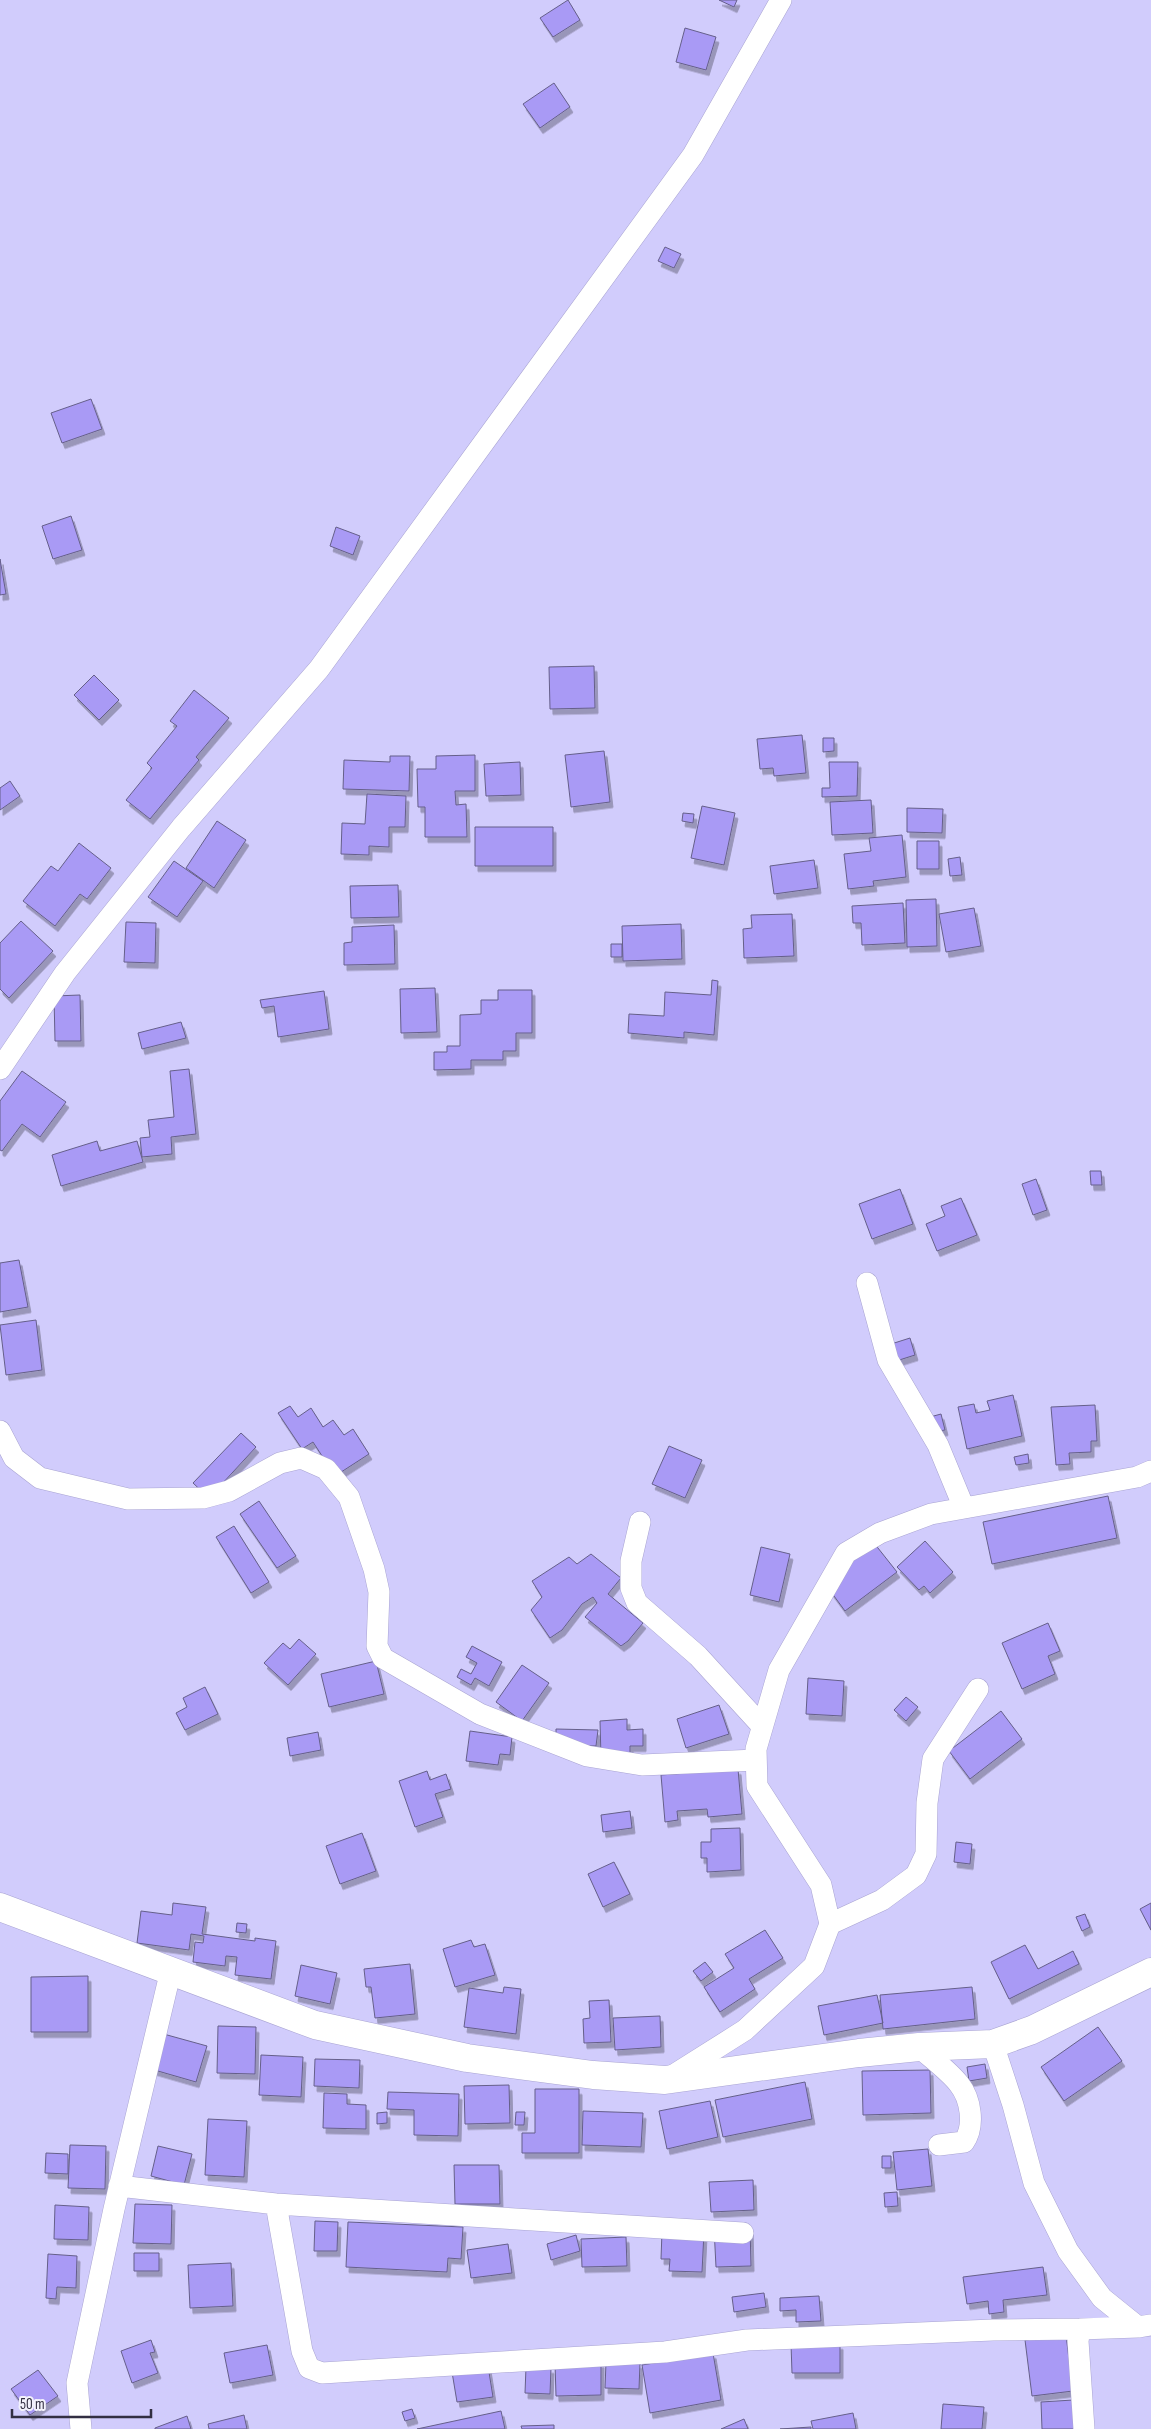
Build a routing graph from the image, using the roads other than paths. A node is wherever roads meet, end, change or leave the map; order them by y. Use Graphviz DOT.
graph roads {
  1 [pos="781,0"];
  2 [pos="0,1069"];
  3 [pos="867,1283"];
  4 [pos="0,1431"];
  5 [pos="1151,1470"];
  6 [pos="964,1508"];
  7 [pos="640,1522"];
  8 [pos="978,1689"];
  9 [pos="762,1726"];
  10 [pos="756,1760"];
  11 [pos="0,1907"];
  12 [pos="830,1924"];
  13 [pos="171,1970"];
  14 [pos="1151,1972"];
  15 [pos="993,2044"];
  16 [pos="919,2046"];
  17 [pos="665,2080"];
  18 [pos="939,2145"];
  19 [pos="119,2186"];
  20 [pos="276,2204"];
  21 [pos="743,2233"];
  22 [pos="1144,2326"];
  23 [pos="1080,2330"];
  24 [pos="81,2429"];
  25 [pos="1084,2429"];
  1 -- 2 [label="street"];
  3 -- 6 [label="street"];
  4 -- 10 [label="street"];
  5 -- 6 [label="street"];
  6 -- 9 [label="street"];
  7 -- 9 [label="street"];
  8 -- 12 [label="street"];
  9 -- 10 [label="street"];
  10 -- 12 [label="street"];
  11 -- 13 [label="main road"];
  12 -- 17 [label="street"];
  13 -- 17 [label="main road"];
  13 -- 19 [label="street"];
  14 -- 15 [label="main road"];
  15 -- 16 [label="main road"];
  15 -- 22 [label="street"];
  16 -- 17 [label="main road"];
  16 -- 18 [label="street"];
  19 -- 20 [label="street"];
  19 -- 24 [label="street"];
  20 -- 21 [label="street"];
  20 -- 23 [label="street"];
  22 -- 23 [label="street"];
  23 -- 25 [label="street"];
}
